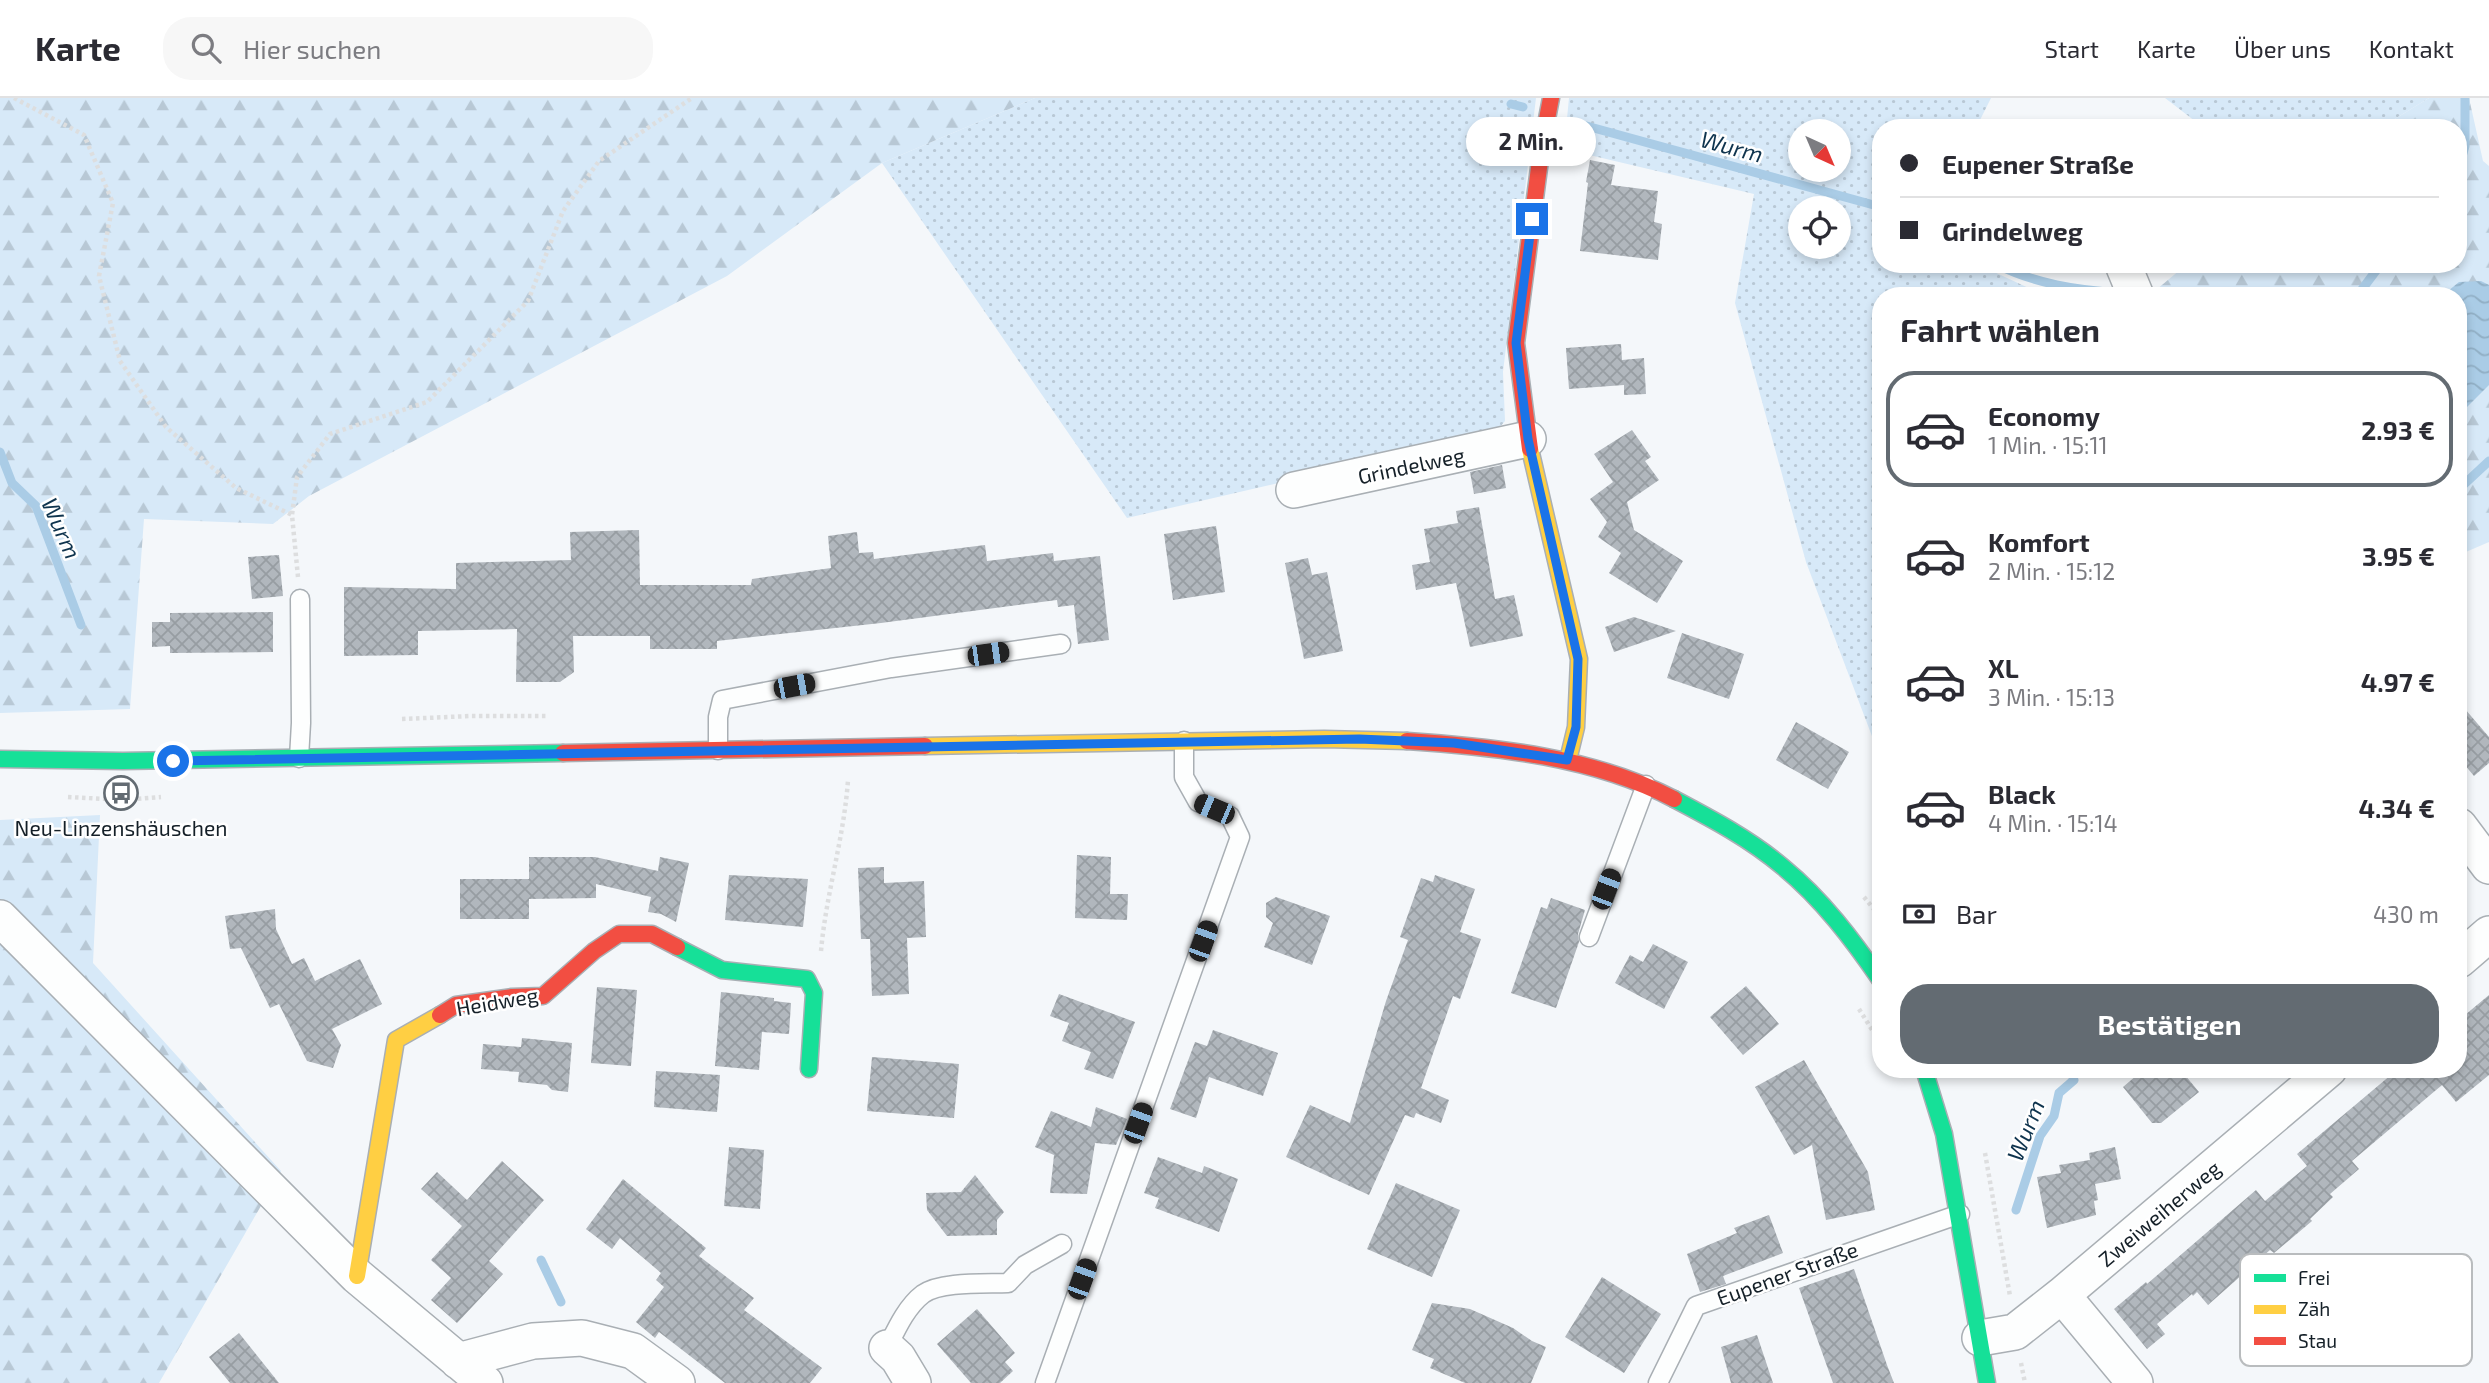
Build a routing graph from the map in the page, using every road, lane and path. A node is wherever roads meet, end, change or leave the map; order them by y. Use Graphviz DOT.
graph roads {
  1 [pos="14,98"];
  2 [pos="692,98"];
  3 [pos="1551,98"];
  4 [pos="1528,439"];
  5 [pos="1294,490"];
  6 [pos="292,515"];
  7 [pos="300,599"];
  8 [pos="1061,644"];
  9 [pos="1184,741"];
  10 [pos="848,748"];
  11 [pos="718,750"];
  12 [pos="299,758"];
  13 [pos="0,759"];
  14 [pos="1567,760"];
  15 [pos="1646,785"];
  16 [pos="2467,837"];
  17 [pos="2489,866"];
  18 [pos="0,918"];
  19 [pos="2489,934"];
  20 [pos="1589,937"];
  21 [pos="2467,953"];
  22 [pos="1872,968"];
  23 [pos="807,979"];
  24 [pos="1858,1006"];
  25 [pos="1872,1030"];
  26 [pos="809,1069"];
  27 [pos="1927,1078"];
  28 [pos="2318,1078"];
  29 [pos="1960,1214"];
  30 [pos="1062,1244"];
  31 [pos="357,1276"];
  32 [pos="2062,1295"];
  33 [pos="1980,1338"];
  34 [pos="887,1348"];
  35 [pos="458,1361"];
  36 [pos="485,1383"];
  37 [pos="677,1383"];
  38 [pos="914,1383"];
  39 [pos="1045,1383"];
  40 [pos="1658,1383"];
  41 [pos="1987,1383"];
  42 [pos="2134,1383"];
  1 -- 6 [label="path"];
  2 -- 6 [label="path"];
  3 -- 4 [label="main road"];
  4 -- 5 [label="street, Grindelweg"];
  4 -- 14 [label="main road"];
  6 -- 7 [label="path"];
  7 -- 12 [label="lane"];
  8 -- 11 [label="lane"];
  9 -- 10 [label="main road"];
  9 -- 14 [label="main road"];
  9 -- 39 [label="lane"];
  10 -- 11 [label="main road"];
  10 -- 23 [label="path"];
  11 -- 12 [label="main road"];
  12 -- 13 [label="main road"];
  14 -- 15 [label="main road"];
  15 -- 20 [label="lane"];
  15 -- 22 [label="main road"];
  16 -- 17 [label="street"];
  18 -- 31 [label="street"];
  19 -- 21 [label="street"];
  23 -- 26 [label="main road"];
  23 -- 31 [label="main road, Heidweg"];
  24 -- 25 [label="path"];
  27 -- 29 [label="main road"];
  28 -- 32 [label="street, Zweiweiherweg"];
  29 -- 33 [label="main road"];
  29 -- 40 [label="lane, Eupener Straße"];
  30 -- 34 [label="lane"];
  31 -- 35 [label="street"];
  32 -- 33 [label="street, Zweiweiherweg"];
  32 -- 42 [label="street"];
  33 -- 41 [label="main road"];
  34 -- 38 [label="street"];
  35 -- 36 [label="street"];
  35 -- 37 [label="street"];
}
